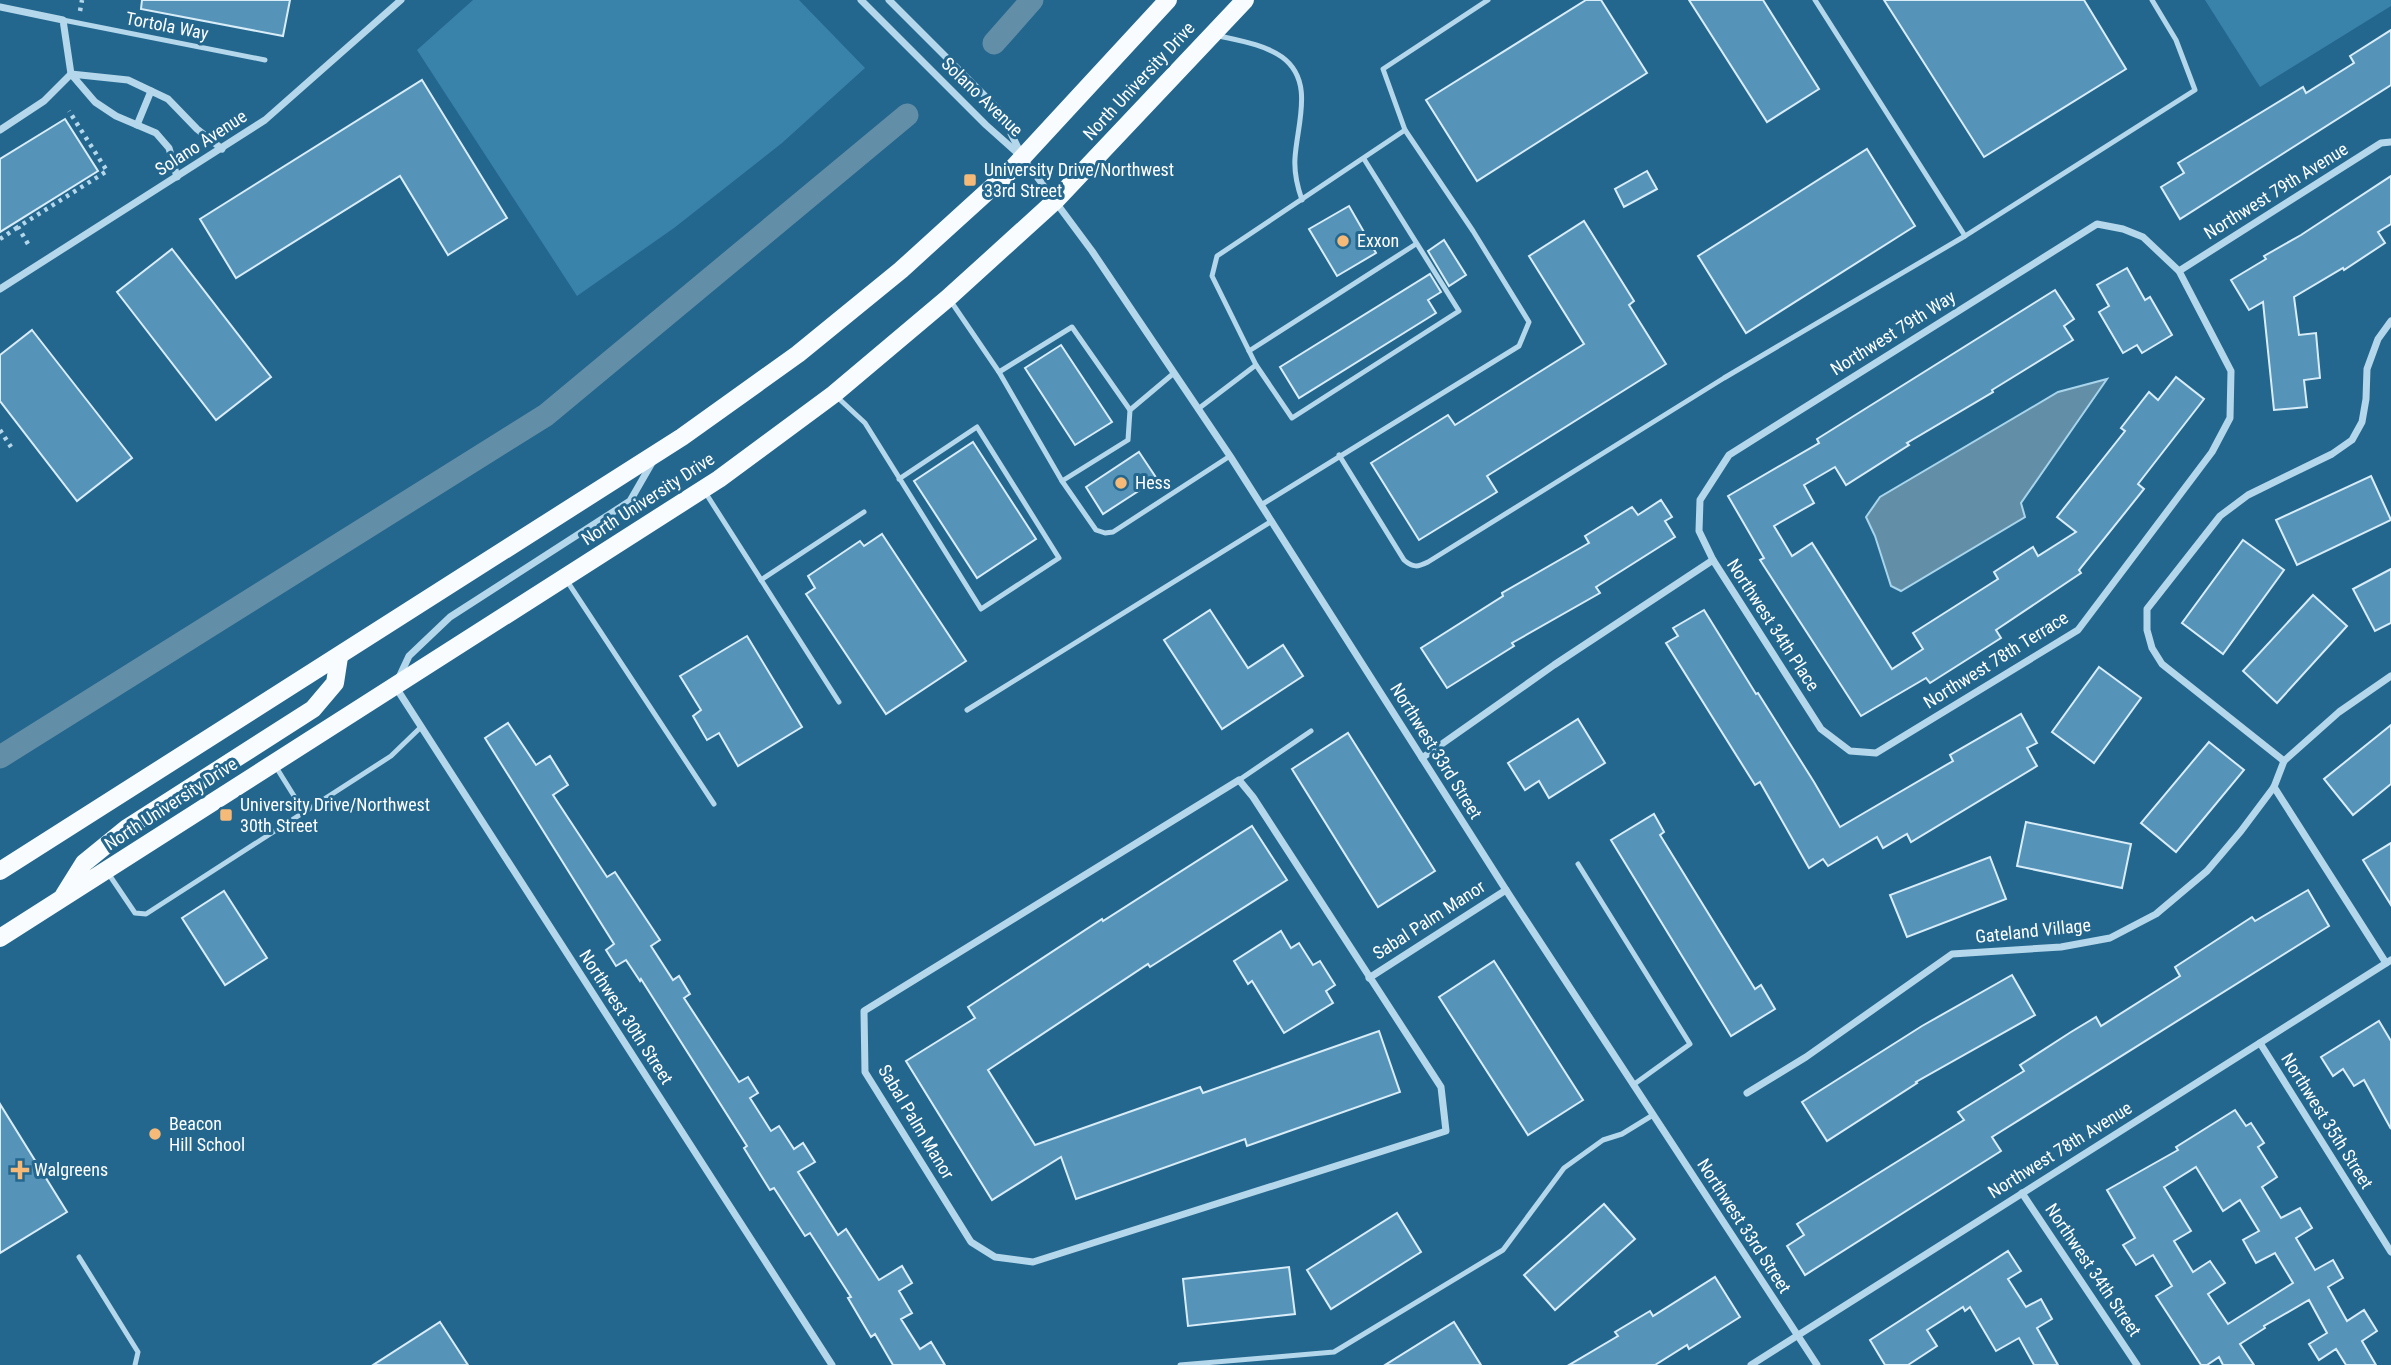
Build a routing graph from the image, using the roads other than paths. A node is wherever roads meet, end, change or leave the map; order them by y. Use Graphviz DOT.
graph roads {
  1 [pos="401,0"];
  2 [pos="862,0"];
  3 [pos="889,0"];
  4 [pos="1168,0"];
  5 [pos="1245,0"];
  6 [pos="1488,0"];
  7 [pos="1815,0"];
  8 [pos="2151,0"];
  9 [pos="0,7"];
  10 [pos="63,20"];
  11 [pos="1212,34"];
  12 [pos="265,60"];
  13 [pos="71,74"];
  14 [pos="151,90"];
  15 [pos="137,125"];
  16 [pos="0,130"];
  17 [pos="1405,130"];
  18 [pos="2391,142"];
  19 [pos="222,149"];
  20 [pos="1023,158"];
  21 [pos="1364,159"];
  22 [pos="177,177"];
  23 [pos="1056,200"];
  24 [pos="1302,200"];
  25 [pos="1965,236"];
  26 [pos="1416,244"];
  27 [pos="2179,271"];
  28 [pos="0,289"];
  29 [pos="948,298"];
  30 [pos="2391,321"];
  31 [pos="1249,351"];
  32 [pos="1256,365"];
  33 [pos="999,372"];
  34 [pos="1174,373"];
  35 [pos="834,394"];
  36 [pos="1198,409"];
  37 [pos="1130,410"];
  38 [pos="659,452"];
  39 [pos="1339,455"];
  40 [pos="1230,456"];
  41 [pos="899,479"];
  42 [pos="1062,481"];
  43 [pos="703,489"];
  44 [pos="1700,500"];
  45 [pos="1261,505"];
  46 [pos="864,512"];
  47 [pos="1272,521"];
  48 [pos="1713,560"];
  49 [pos="565,578"];
  50 [pos="761,580"];
  51 [pos="339,657"];
  52 [pos="2391,676"];
  53 [pos="394,686"];
  54 [pos="839,702"];
  55 [pos="967,710"];
  56 [pos="421,727"];
  57 [pos="1311,731"];
  58 [pos="1850,751"];
  59 [pos="1422,758"];
  60 [pos="2284,761"];
  61 [pos="273,763"];
  62 [pos="1239,780"];
  63 [pos="2274,787"];
  64 [pos="713,804"];
  65 [pos="304,812"];
  66 [pos="1578,864"];
  67 [pos="0,871"];
  68 [pos="106,871"];
  69 [pos="1506,890"];
  70 [pos="61,899"];
  71 [pos="0,938"];
  72 [pos="2389,961"];
  73 [pos="1369,978"];
  74 [pos="2260,1043"];
  75 [pos="1633,1085"];
  76 [pos="1747,1093"];
  77 [pos="1653,1115"];
  78 [pos="2022,1193"];
  79 [pos="2391,1252"];
  80 [pos="79,1257"];
  81 [pos="1798,1336"];
  82 [pos="135,1365"];
  83 [pos="832,1365"];
  84 [pos="1180,1365"];
  85 [pos="1751,1365"];
  86 [pos="1816,1365"];
  87 [pos="2137,1365"];
  1 -- 19 [label="street, Solano Avenue"];
  2 -- 20 [label="street, Solano Avenue"];
  3 -- 20 [label="street, Solano Avenue"];
  4 -- 20 [label="main road, North University Drive"];
  5 -- 11 [label="main road, North University Drive"];
  6 -- 17 [label="lane"];
  7 -- 25 [label="lane"];
  8 -- 25 [label="lane"];
  9 -- 10 [label="street"];
  10 -- 12 [label="lane, Tortola Way"];
  10 -- 13 [label="street"];
  11 -- 23 [label="main road, North University Drive"];
  11 -- 24 [label="lane"];
  13 -- 14 [label="street"];
  13 -- 15 [label="street"];
  13 -- 16 [label="street"];
  14 -- 15 [label="street"];
  14 -- 19 [label="street"];
  15 -- 22 [label="street"];
  17 -- 21 [label="lane"];
  17 -- 39 [label="lane"];
  18 -- 27 [label="street, Northwest 79th Avenue"];
  19 -- 22 [label="street, Solano Avenue"];
  20 -- 23 [label="street, Northwest 33rd Street"];
  20 -- 38 [label="main road, North University Drive"];
  21 -- 24 [label="lane"];
  21 -- 26 [label="lane"];
  22 -- 28 [label="street, Solano Avenue"];
  23 -- 29 [label="main road, North University Drive"];
  23 -- 34 [label="street, Northwest 33rd Street"];
  24 -- 31 [label="lane"];
  25 -- 39 [label="lane"];
  26 -- 31 [label="lane"];
  26 -- 32 [label="lane"];
  27 -- 44 [label="street, Northwest 79th Way"];
  27 -- 58 [label="street, Northwest 78th Terrace"];
  29 -- 33 [label="lane"];
  29 -- 35 [label="main road, North University Drive"];
  30 -- 60 [label="street"];
  31 -- 32 [label="lane"];
  32 -- 36 [label="lane"];
  33 -- 37 [label="lane"];
  33 -- 42 [label="lane"];
  34 -- 36 [label="street, Northwest 33rd Street"];
  34 -- 37 [label="lane"];
  35 -- 41 [label="lane"];
  35 -- 43 [label="main road, North University Drive"];
  36 -- 40 [label="street, Northwest 33rd Street"];
  37 -- 42 [label="lane"];
  38 -- 51 [label="main road, North University Drive"];
  38 -- 53 [label="street"];
  39 -- 45 [label="lane"];
  40 -- 42 [label="lane"];
  40 -- 45 [label="street, Northwest 33rd Street"];
  41 -- 41 [label="lane"];
  43 -- 49 [label="main road, North University Drive"];
  43 -- 50 [label="lane"];
  44 -- 48 [label="street, Northwest 34th Place"];
  45 -- 47 [label="street, Northwest 33rd Street"];
  46 -- 50 [label="lane"];
  47 -- 55 [label="lane"];
  47 -- 59 [label="street, Northwest 33rd Street"];
  48 -- 58 [label="street, Northwest 34th Place"];
  48 -- 59 [label="street"];
  49 -- 53 [label="main road, North University Drive"];
  49 -- 64 [label="lane"];
  50 -- 54 [label="lane"];
  51 -- 67 [label="main road, North University Drive"];
  51 -- 70 [label="main road"];
  52 -- 60 [label="street, Gateland Village"];
  53 -- 56 [label="street, Northwest 30th Street"];
  53 -- 61 [label="main road, North University Drive"];
  56 -- 65 [label="lane"];
  56 -- 83 [label="street, Northwest 30th Street"];
  57 -- 62 [label="lane"];
  59 -- 69 [label="street, Northwest 33rd Street"];
  60 -- 63 [label="street, Gateland Village"];
  61 -- 65 [label="lane"];
  61 -- 68 [label="main road, North University Drive"];
  62 -- 73 [label="street, Sabal Palm Manor"];
  62 -- 73 [label="street, Sabal Palm Manor"];
  63 -- 72 [label="street, Northwest 78th Avenue"];
  63 -- 76 [label="street, Gateland Village"];
  65 -- 68 [label="lane"];
  66 -- 75 [label="lane"];
  68 -- 70 [label="main road, North University Drive"];
  69 -- 73 [label="street, Sabal Palm Manor"];
  69 -- 75 [label="street, Northwest 33rd Street"];
  70 -- 71 [label="main road, North University Drive"];
  72 -- 74 [label="street, Northwest 78th Avenue"];
  74 -- 78 [label="street, Northwest 78th Avenue"];
  74 -- 79 [label="street, Northwest 35th Street"];
  75 -- 77 [label="street, Northwest 33rd Street"];
  77 -- 81 [label="street, Northwest 33rd Street"];
  77 -- 84 [label="lane"];
  78 -- 81 [label="street, Northwest 78th Avenue"];
  78 -- 87 [label="street, Northwest 34th Street"];
  80 -- 82 [label="lane"];
  81 -- 85 [label="street, Northwest 78th Avenue"];
  81 -- 86 [label="street, Northwest 33rd Street"];
}
